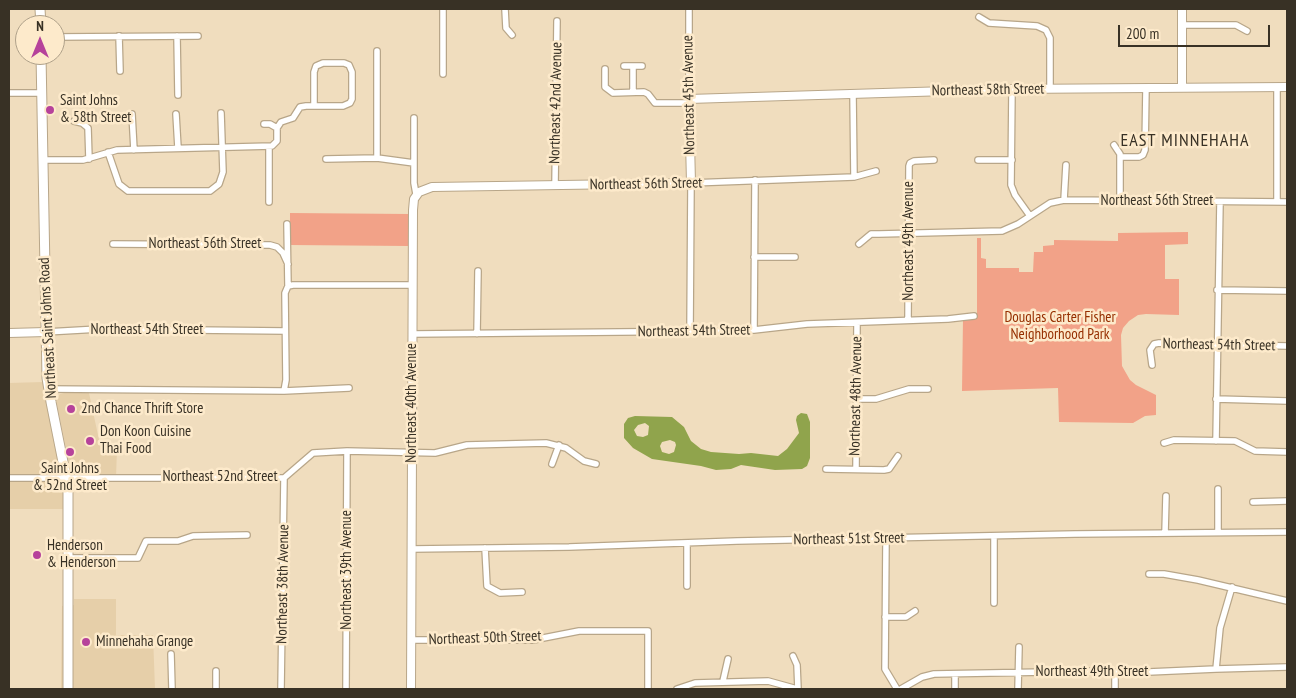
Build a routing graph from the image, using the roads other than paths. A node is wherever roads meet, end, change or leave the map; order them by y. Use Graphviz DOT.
graph roads {
  1 [pos="444,9"];
  2 [pos="505,9"];
  3 [pos="688,9"];
  4 [pos="1182,9"];
  5 [pos="979,17"];
  6 [pos="557,21"];
  7 [pos="1182,25"];
  8 [pos="1247,31"];
  9 [pos="512,35"];
  10 [pos="118,36"];
  11 [pos="177,36"];
  12 [pos="198,36"];
  13 [pos="65,37"];
  14 [pos="376,51"];
  15 [pos="41,65"];
  16 [pos="624,66"];
  17 [pos="633,66"];
  18 [pos="642,66"];
  19 [pos="605,69"];
  20 [pos="120,71"];
  21 [pos="443,74"];
  22 [pos="1277,87"];
  23 [pos="1287,87"];
  24 [pos="1146,88"];
  25 [pos="1182,88"];
  26 [pos="1012,89"];
  27 [pos="1050,89"];
  28 [pos="633,92"];
  29 [pos="9,93"];
  30 [pos="42,93"];
  31 [pos="853,94"];
  32 [pos="178,95"];
  33 [pos="689,101"];
  34 [pos="314,106"];
  35 [pos="221,113"];
  36 [pos="132,114"];
  37 [pos="176,114"];
  38 [pos="414,118"];
  39 [pos="74,121"];
  40 [pos="264,124"];
  41 [pos="276,128"];
  42 [pos="269,146"];
  43 [pos="1114,146"];
  44 [pos="222,147"];
  45 [pos="178,148"];
  46 [pos="134,150"];
  47 [pos="108,152"];
  48 [pos="1120,157"];
  49 [pos="377,158"];
  50 [pos="89,159"];
  51 [pos="326,159"];
  52 [pos="43,160"];
  53 [pos="934,160"];
  54 [pos="978,160"];
  55 [pos="1012,160"];
  56 [pos="414,163"];
  57 [pos="1066,165"];
  58 [pos="876,171"];
  59 [pos="854,177"];
  60 [pos="755,180"];
  61 [pos="691,183"];
  62 [pos="555,186"];
  63 [pos="416,194"];
  64 [pos="1064,200"];
  65 [pos="1120,201"];
  66 [pos="269,202"];
  67 [pos="1220,202"];
  68 [pos="1277,202"];
  69 [pos="1287,202"];
  70 [pos="1030,216"];
  71 [pos="287,224"];
  72 [pos="908,233"];
  73 [pos="113,244"];
  74 [pos="859,244"];
  75 [pos="754,257"];
  76 [pos="795,257"];
  77 [pos="288,264"];
  78 [pos="478,271"];
  79 [pos="413,285"];
  80 [pos="288,286"];
  81 [pos="1217,290"];
  82 [pos="1287,292"];
  83 [pos="974,316"];
  84 [pos="908,320"];
  85 [pos="857,323"];
  86 [pos="754,330"];
  87 [pos="285,331"];
  88 [pos="46,332"];
  89 [pos="690,332"];
  90 [pos="9,333"];
  91 [pos="413,334"];
  92 [pos="477,334"];
  93 [pos="1217,344"];
  94 [pos="1287,346"];
  95 [pos="1152,365"];
  96 [pos="349,388"];
  97 [pos="48,389"];
  98 [pos="928,389"];
  99 [pos="284,391"];
  100 [pos="857,399"];
  101 [pos="1216,399"];
  102 [pos="1287,401"];
  103 [pos="1216,441"];
  104 [pos="1164,443"];
  105 [pos="559,445"];
  106 [pos="347,451"];
  107 [pos="412,451"];
  108 [pos="1287,452"];
  109 [pos="898,456"];
  110 [pos="552,464"];
  111 [pos="596,464"];
  112 [pos="826,468"];
  113 [pos="856,469"];
  114 [pos="9,478"];
  115 [pos="67,478"];
  116 [pos="284,478"];
  117 [pos="1218,490"];
  118 [pos="1166,496"];
  119 [pos="1287,501"];
  120 [pos="1253,502"];
  121 [pos="1218,532"];
  122 [pos="1287,532"];
  123 [pos="1165,533"];
  124 [pos="247,535"];
  125 [pos="994,537"];
  126 [pos="886,538"];
  127 [pos="687,543"];
  128 [pos="485,548"];
  129 [pos="412,550"];
  130 [pos="68,558"];
  131 [pos="1149,574"];
  132 [pos="687,586"];
  133 [pos="1232,588"];
  134 [pos="522,592"];
  135 [pos="1287,601"];
  136 [pos="994,603"];
  137 [pos="915,611"];
  138 [pos="885,617"];
  139 [pos="411,640"];
  140 [pos="1019,647"];
  141 [pos="171,654"];
  142 [pos="793,656"];
  143 [pos="728,659"];
  144 [pos="1287,668"];
  145 [pos="1216,669"];
  146 [pos="216,671"];
  147 [pos="1018,673"];
  148 [pos="1115,673"];
  149 [pos="955,674"];
  150 [pos="723,681"];
  151 [pos="68,689"];
  152 [pos="172,689"];
  153 [pos="216,689"];
  154 [pos="281,689"];
  155 [pos="346,689"];
  156 [pos="411,689"];
  157 [pos="648,689"];
  158 [pos="677,689"];
  159 [pos="797,689"];
  160 [pos="899,689"];
  161 [pos="955,689"];
  162 [pos="1018,689"];
  163 [pos="1115,689"];
  1 -- 21 [label="street"];
  2 -- 9 [label="street"];
  3 -- 33 [label="street, Northeast 45th Avenue"];
  4 -- 7 [label="street"];
  5 -- 27 [label="street"];
  6 -- 62 [label="street, Northeast 42nd Avenue"];
  7 -- 8 [label="street"];
  7 -- 25 [label="street"];
  10 -- 11 [label="street"];
  10 -- 13 [label="street"];
  10 -- 20 [label="street"];
  11 -- 12 [label="street"];
  11 -- 32 [label="street"];
  14 -- 49 [label="street"];
  15 -- 30 [label="main road, Northeast Saint Johns Road"];
  16 -- 17 [label="street"];
  17 -- 18 [label="street"];
  17 -- 28 [label="street"];
  19 -- 28 [label="street"];
  22 -- 23 [label="street, Northeast 58th Street"];
  22 -- 25 [label="street, Northeast 58th Street"];
  22 -- 68 [label="street"];
  24 -- 25 [label="street, Northeast 58th Street"];
  24 -- 27 [label="street, Northeast 58th Street"];
  24 -- 48 [label="street"];
  26 -- 27 [label="street, Northeast 58th Street"];
  26 -- 31 [label="street, Northeast 58th Street"];
  26 -- 55 [label="street"];
  28 -- 33 [label="street"];
  29 -- 30 [label="street"];
  30 -- 52 [label="main road, Northeast Saint Johns Road"];
  31 -- 33 [label="street, Northeast 58th Street"];
  31 -- 59 [label="street"];
  33 -- 61 [label="street, Northeast 45th Avenue"];
  34 -- 34 [label="street"];
  34 -- 41 [label="street"];
  35 -- 44 [label="street"];
  36 -- 46 [label="street"];
  37 -- 45 [label="street"];
  38 -- 56 [label="street, Northeast 40th Avenue"];
  39 -- 50 [label="street"];
  40 -- 41 [label="street"];
  41 -- 42 [label="street"];
  42 -- 44 [label="street"];
  42 -- 66 [label="street"];
  43 -- 48 [label="street"];
  44 -- 45 [label="street"];
  44 -- 47 [label="street"];
  45 -- 46 [label="street"];
  46 -- 47 [label="street"];
  47 -- 50 [label="street"];
  48 -- 65 [label="street"];
  49 -- 51 [label="street"];
  49 -- 56 [label="street"];
  50 -- 52 [label="street"];
  52 -- 88 [label="main road, Northeast Saint Johns Road"];
  53 -- 72 [label="street, Northeast 49th Avenue"];
  54 -- 55 [label="street"];
  55 -- 70 [label="street"];
  56 -- 63 [label="street, Northeast 40th Avenue"];
  57 -- 64 [label="street"];
  58 -- 59 [label="street, Northeast 56th Street"];
  59 -- 60 [label="street, Northeast 56th Street"];
  60 -- 61 [label="street, Northeast 56th Street"];
  60 -- 75 [label="street"];
  61 -- 62 [label="street, Northeast 56th Street"];
  61 -- 89 [label="street, Northeast 45th Avenue"];
  62 -- 63 [label="street, Northeast 56th Street"];
  63 -- 79 [label="street, Northeast 40th Avenue"];
  64 -- 65 [label="street, Northeast 56th Street"];
  64 -- 70 [label="street, Northeast 56th Street"];
  65 -- 67 [label="street, Northeast 56th Street"];
  67 -- 68 [label="street, Northeast 56th Street"];
  67 -- 81 [label="street"];
  68 -- 69 [label="street, Northeast 56th Street"];
  70 -- 72 [label="street, Northeast 56th Street"];
  71 -- 77 [label="street"];
  72 -- 74 [label="street, Northeast 56th Street"];
  72 -- 84 [label="street, Northeast 49th Avenue"];
  73 -- 77 [label="street, Northeast 56th Street"];
  75 -- 76 [label="street"];
  75 -- 86 [label="street"];
  77 -- 80 [label="street"];
  78 -- 92 [label="street"];
  79 -- 80 [label="street"];
  79 -- 91 [label="street, Northeast 40th Avenue"];
  80 -- 87 [label="street"];
  81 -- 82 [label="street"];
  81 -- 93 [label="street"];
  83 -- 84 [label="street, Northeast 54th Street"];
  84 -- 85 [label="street, Northeast 54th Street"];
  85 -- 86 [label="street, Northeast 54th Street"];
  85 -- 100 [label="street, Northeast 48th Avenue"];
  86 -- 89 [label="street, Northeast 54th Street"];
  87 -- 88 [label="street, Northeast 54th Street"];
  87 -- 99 [label="street"];
  88 -- 90 [label="street, Northeast 54th Street"];
  88 -- 97 [label="main road, Northeast Saint Johns Road"];
  89 -- 92 [label="street, Northeast 54th Street"];
  91 -- 92 [label="street, Northeast 54th Street"];
  91 -- 107 [label="street, Northeast 40th Avenue"];
  93 -- 94 [label="street, Northeast 54th Street"];
  93 -- 95 [label="street, Northeast 54th Street"];
  93 -- 101 [label="street"];
  96 -- 99 [label="street"];
  97 -- 99 [label="street"];
  97 -- 115 [label="main road, Northeast Saint Johns Road"];
  98 -- 100 [label="street"];
  100 -- 113 [label="street, Northeast 48th Avenue"];
  101 -- 102 [label="street"];
  101 -- 103 [label="street"];
  103 -- 104 [label="street"];
  103 -- 108 [label="street"];
  105 -- 107 [label="street, Northeast 52nd Street"];
  105 -- 110 [label="street"];
  105 -- 111 [label="street, Northeast 52nd Street"];
  106 -- 107 [label="street, Northeast 52nd Street"];
  106 -- 116 [label="street, Northeast 52nd Street"];
  106 -- 155 [label="street, Northeast 39th Avenue"];
  107 -- 129 [label="street, Northeast 40th Avenue"];
  109 -- 113 [label="street"];
  112 -- 113 [label="street"];
  114 -- 115 [label="street, Northeast 52nd Street"];
  115 -- 116 [label="street, Northeast 52nd Street"];
  115 -- 130 [label="main road, Northeast Saint Johns Road"];
  116 -- 154 [label="street, Northeast 38th Avenue"];
  117 -- 121 [label="street"];
  118 -- 123 [label="street"];
  119 -- 120 [label="street"];
  121 -- 122 [label="street, Northeast 51st Street"];
  121 -- 123 [label="street, Northeast 51st Street"];
  123 -- 125 [label="street, Northeast 51st Street"];
  124 -- 130 [label="street"];
  125 -- 126 [label="street, Northeast 51st Street"];
  125 -- 136 [label="street"];
  126 -- 127 [label="street, Northeast 51st Street"];
  126 -- 138 [label="street"];
  127 -- 128 [label="street, Northeast 51st Street"];
  127 -- 132 [label="street"];
  128 -- 129 [label="street, Northeast 51st Street"];
  128 -- 134 [label="street"];
  129 -- 139 [label="street, Northeast 40th Avenue"];
  130 -- 151 [label="main road, Northeast Saint Johns Road"];
  131 -- 133 [label="street"];
  133 -- 135 [label="street"];
  133 -- 145 [label="street"];
  137 -- 138 [label="street"];
  138 -- 160 [label="street"];
  139 -- 156 [label="street, Northeast 40th Avenue"];
  139 -- 157 [label="street, Northeast 50th Street"];
  140 -- 147 [label="street"];
  141 -- 152 [label="street"];
  142 -- 159 [label="street"];
  143 -- 150 [label="street"];
  144 -- 145 [label="street, Northeast 49th Street"];
  145 -- 148 [label="street, Northeast 49th Street"];
  146 -- 153 [label="street"];
  147 -- 148 [label="street, Northeast 49th Street"];
  147 -- 149 [label="street, Northeast 49th Street"];
  147 -- 162 [label="street"];
  148 -- 163 [label="street"];
  149 -- 160 [label="street, Northeast 49th Street"];
  149 -- 161 [label="street"];
  150 -- 158 [label="street"];
  150 -- 159 [label="street"];
}
